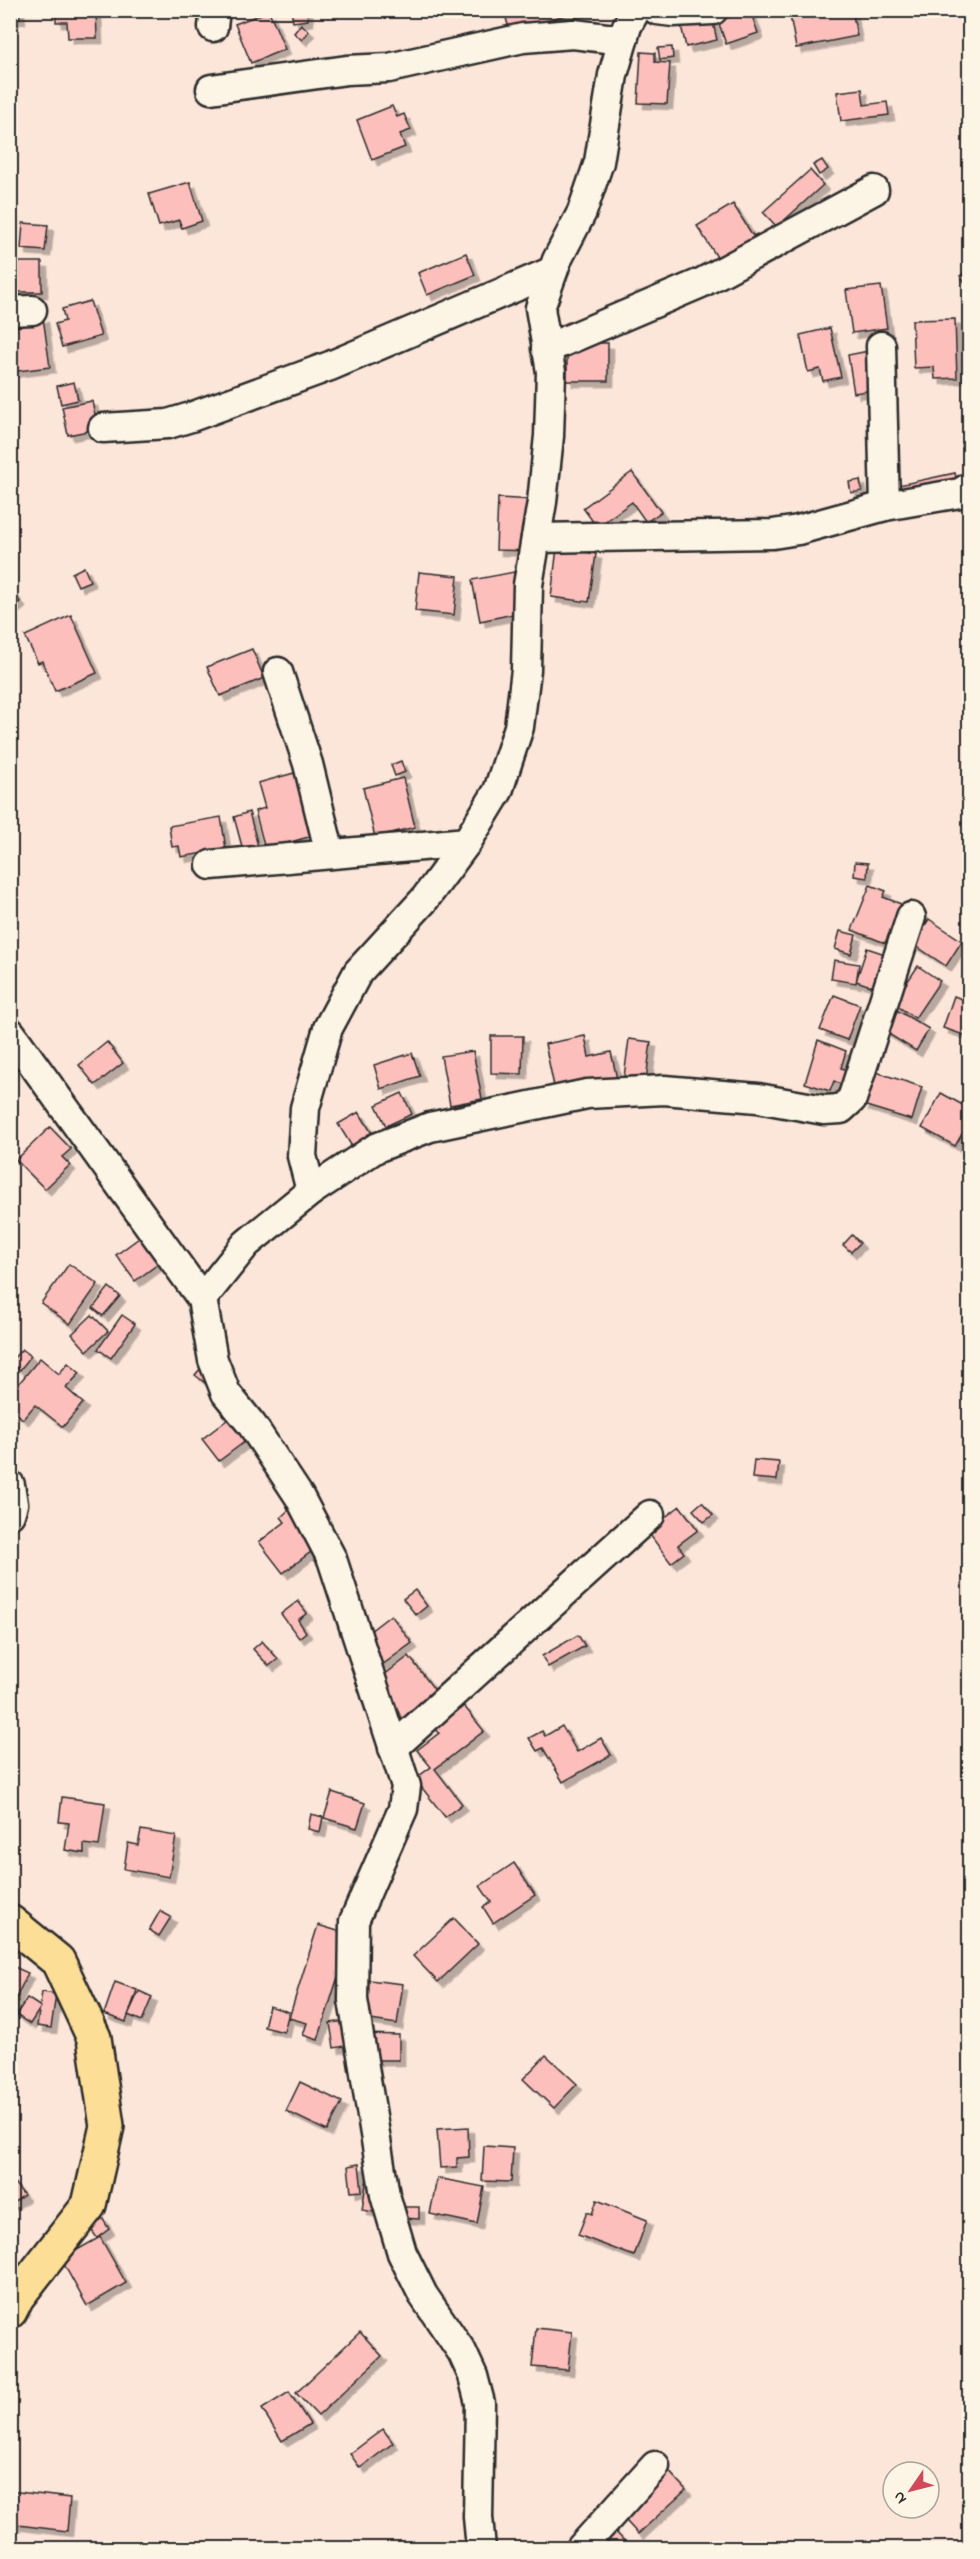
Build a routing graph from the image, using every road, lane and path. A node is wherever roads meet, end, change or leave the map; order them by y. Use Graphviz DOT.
graph roads {
  1 [pos="636,10"];
  2 [pos="657,10"];
  3 [pos="713,10"];
  4 [pos="623,40"];
  5 [pos="211,89"];
  6 [pos="874,190"];
  7 [pos="553,271"];
  8 [pos="881,346"];
  9 [pos="546,349"];
  10 [pos="102,428"];
  11 [pos="969,487"];
  12 [pos="885,506"];
  13 [pos="536,538"];
  14 [pos="279,672"];
  15 [pos="467,842"];
  16 [pos="330,854"];
  17 [pos="211,865"];
  18 [pos="910,917"];
  19 [pos="12,1036"];
  20 [pos="311,1191"];
  21 [pos="202,1299"];
  22 [pos="10,1485"];
  23 [pos="10,1514"];
  24 [pos="650,1515"];
  25 [pos="393,1748"];
  26 [pos="10,1922"];
  27 [pos="10,2311"];
  28 [pos="656,2466"];
  29 [pos="481,2548"];
  30 [pos="581,2548"];
  1 -- 4 [label="street"];
  2 -- 3 [label="street"];
  4 -- 5 [label="street"];
  4 -- 7 [label="street"];
  6 -- 9 [label="street"];
  7 -- 9 [label="street"];
  7 -- 10 [label="street"];
  8 -- 12 [label="street"];
  9 -- 13 [label="street"];
  11 -- 12 [label="street"];
  12 -- 13 [label="street"];
  13 -- 15 [label="street"];
  14 -- 16 [label="street"];
  15 -- 16 [label="street"];
  15 -- 20 [label="street"];
  16 -- 17 [label="street"];
  18 -- 20 [label="street"];
  19 -- 21 [label="street"];
  20 -- 21 [label="street"];
  21 -- 25 [label="street"];
  22 -- 23 [label="street"];
  24 -- 25 [label="street"];
  25 -- 29 [label="street"];
  26 -- 27 [label="main road"];
  28 -- 30 [label="street"];
}
